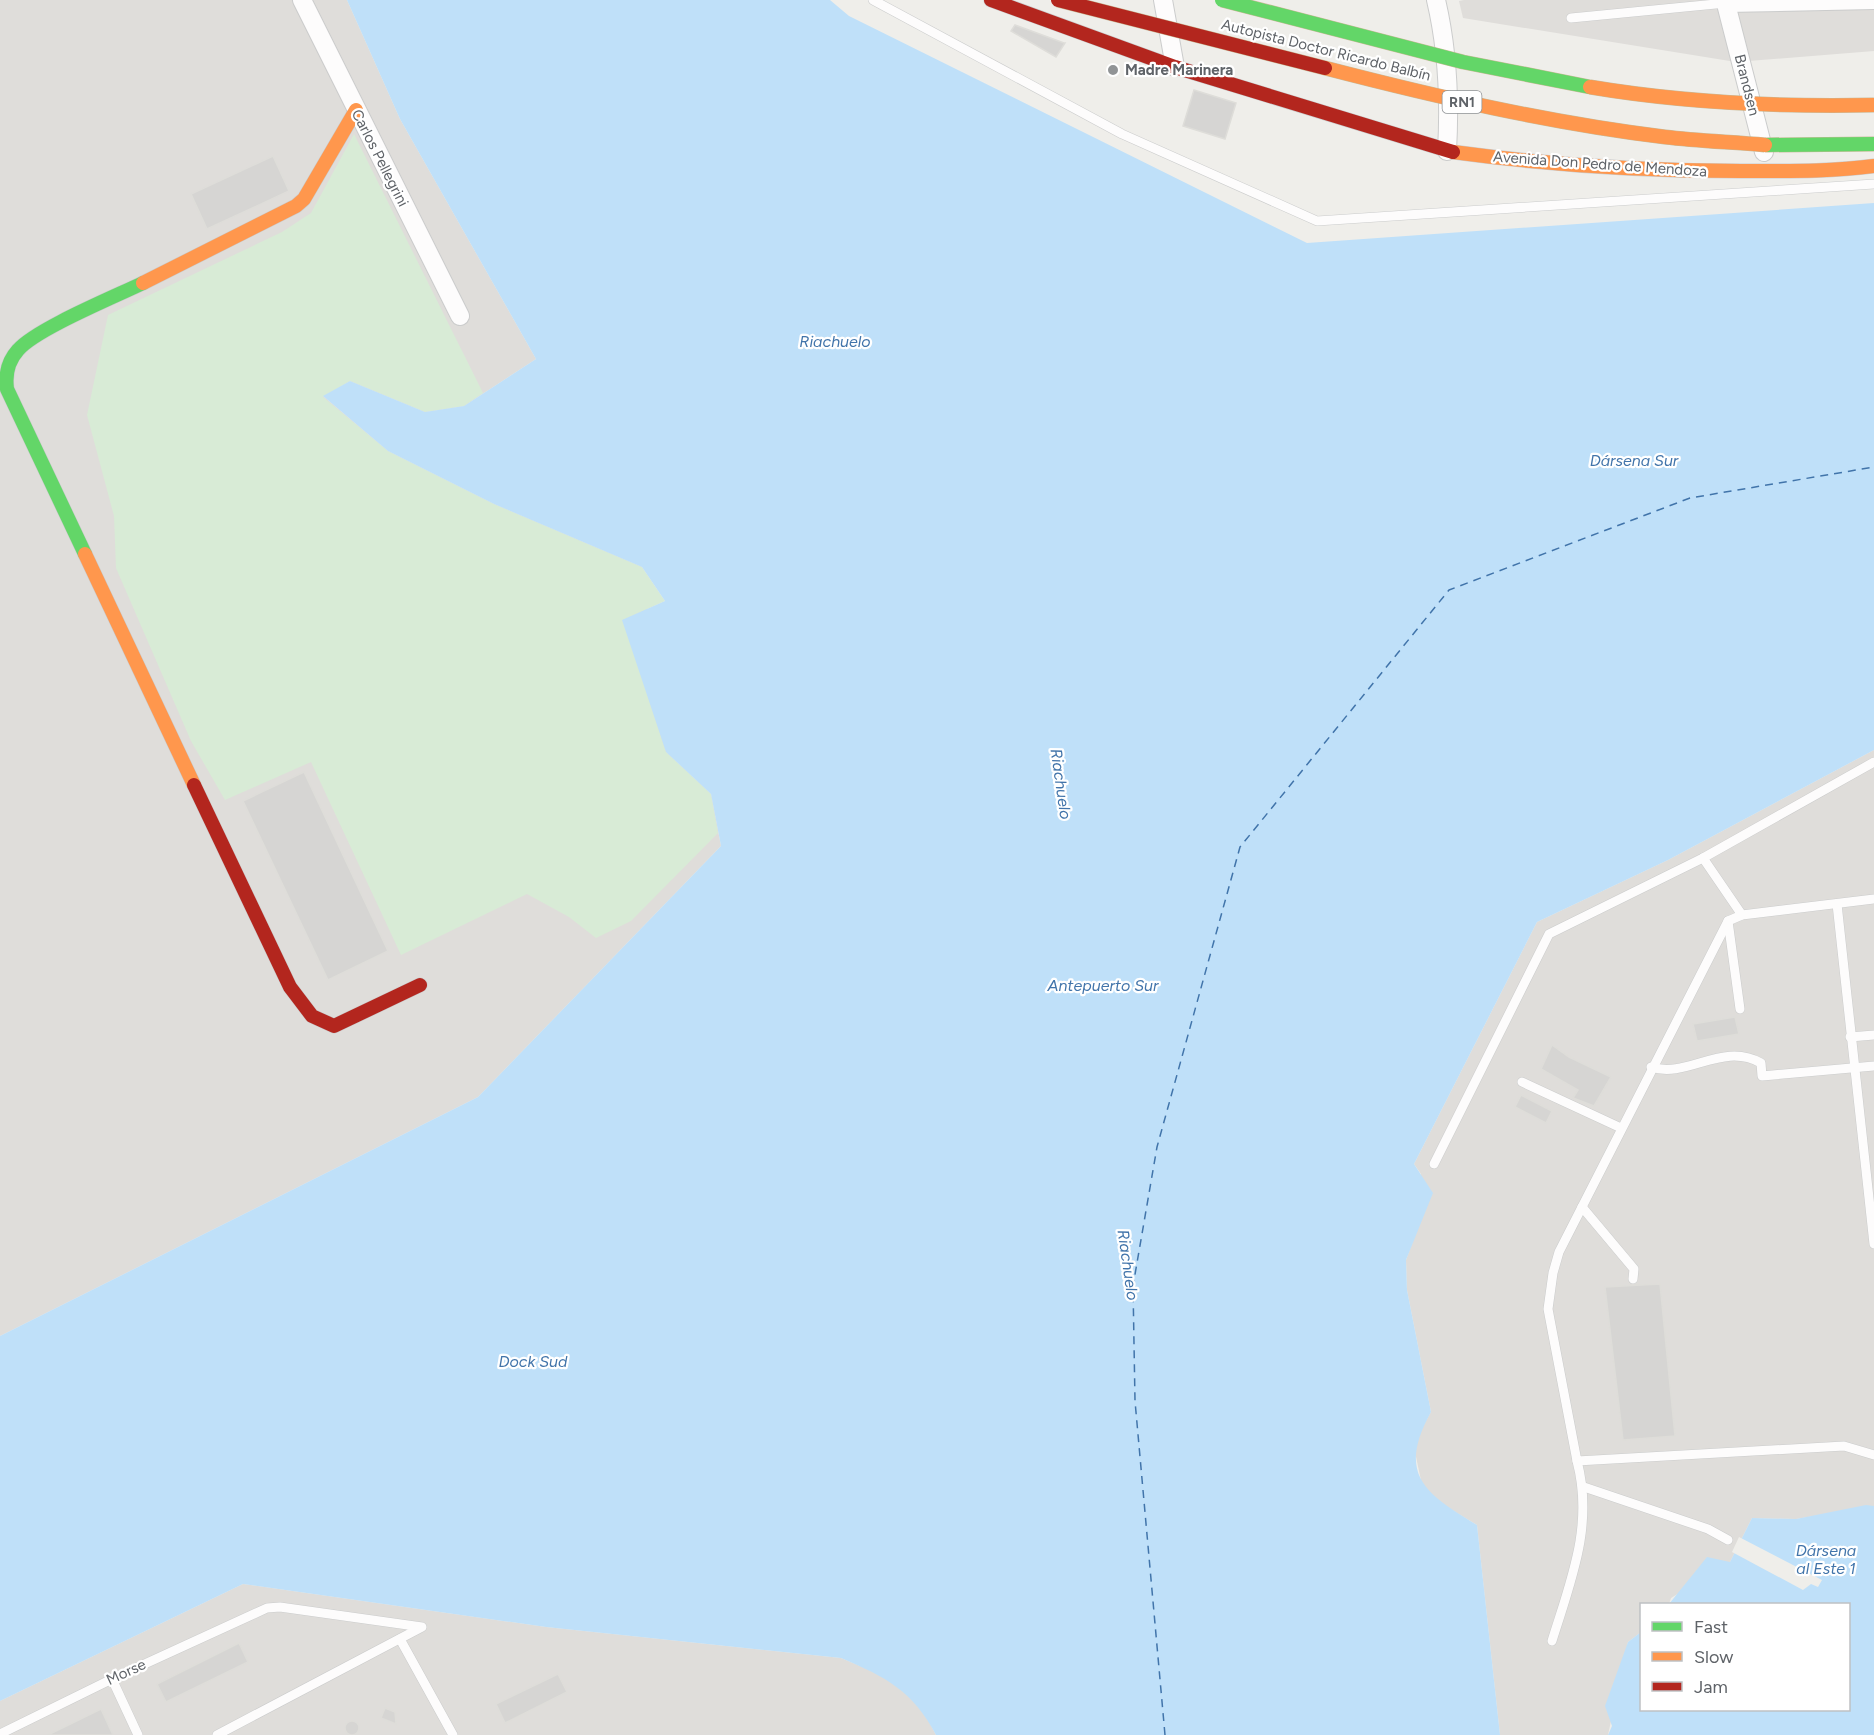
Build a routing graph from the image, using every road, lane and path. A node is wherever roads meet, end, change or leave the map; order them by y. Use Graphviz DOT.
graph roads {
  1 [pos="302,0"];
  2 [pos="873,0"];
  3 [pos="992,0"];
  4 [pos="1058,0"];
  5 [pos="1088,0"];
  6 [pos="1163,0"];
  7 [pos="1222,0"];
  8 [pos="1436,0"];
  9 [pos="1874,0"];
  10 [pos="1726,1"];
  11 [pos="1571,18"];
  12 [pos="1166,19"];
  13 [pos="1175,67"];
  14 [pos="1450,92"];
  15 [pos="1874,105"];
  16 [pos="356,110"];
  17 [pos="1762,143"];
  18 [pos="1874,144"];
  19 [pos="1447,151"];
  20 [pos="1874,160"];
  21 [pos="1874,166"];
  22 [pos="1769,171"];
  23 [pos="1874,184"];
  24 [pos="460,316"];
  25 [pos="1874,762"];
  26 [pos="1703,858"];
  27 [pos="1874,899"];
  28 [pos="1837,904"];
  29 [pos="1742,915"];
  30 [pos="1728,921"];
  31 [pos="420,985"];
  32 [pos="1740,1009"];
  33 [pos="1874,1035"];
  34 [pos="1850,1037"];
  35 [pos="1874,1066"];
  36 [pos="1651,1067"];
  37 [pos="1853,1068"];
  38 [pos="1522,1082"];
  39 [pos="1621,1128"];
  40 [pos="1434,1164"];
  41 [pos="1582,1207"];
  42 [pos="1874,1244"];
  43 [pos="1633,1279"];
  44 [pos="1874,1455"];
  45 [pos="1576,1461"];
  46 [pos="1584,1487"];
  47 [pos="1728,1540"];
  48 [pos="400,1639"];
  49 [pos="1552,1641"];
  50 [pos="111,1679"];
  51 [pos="0,1734"];
  52 [pos="138,1735"];
  53 [pos="217,1735"];
  54 [pos="453,1735"];
  1 -- 16 [label="street, Carlos Pellegrini"];
  2 -- 23 [label="lane"];
  3 -- 13 [label="main road, Avenida Don Pedro de Mendoza"];
  4 -- 18 [label="main road, Autopista Doctor Ricardo Balbín / RN1, bridge"];
  5 -- 12 [label="main road"];
  6 -- 12 [label="street"];
  7 -- 15 [label="main road, Autopista Doctor Ricardo Balbín, bridge"];
  8 -- 14 [label="street"];
  9 -- 10 [label="street"];
  10 -- 11 [label="lane"];
  10 -- 17 [label="street, Brandsen"];
  12 -- 13 [label="street"];
  12 -- 14 [label="main road"];
  13 -- 19 [label="main road, Avenida Don Pedro de Mendoza"];
  14 -- 17 [label="main road"];
  14 -- 19 [label="street"];
  16 -- 24 [label="street, Carlos Pellegrini"];
  16 -- 31 [label="main road"];
  17 -- 20 [label="main road"];
  17 -- 22 [label="street, Brandsen"];
  19 -- 22 [label="main road, Avenida Don Pedro de Mendoza"];
  21 -- 22 [label="main road, Avenida Don Pedro de Mendoza"];
  25 -- 26 [label="lane"];
  26 -- 29 [label="lane"];
  26 -- 40 [label="lane"];
  27 -- 28 [label="lane"];
  28 -- 29 [label="lane"];
  28 -- 34 [label="lane"];
  29 -- 30 [label="lane"];
  30 -- 32 [label="lane"];
  30 -- 36 [label="lane"];
  33 -- 34 [label="lane"];
  34 -- 37 [label="lane"];
  35 -- 37 [label="lane"];
  36 -- 37 [label="lane"];
  36 -- 39 [label="lane"];
  37 -- 42 [label="lane"];
  38 -- 39 [label="lane"];
  39 -- 41 [label="lane"];
  41 -- 43 [label="lane"];
  41 -- 45 [label="lane"];
  44 -- 45 [label="lane"];
  45 -- 46 [label="lane"];
  46 -- 47 [label="lane"];
  46 -- 49 [label="lane"];
  48 -- 50 [label="lane, Morse"];
  48 -- 53 [label="lane"];
  48 -- 54 [label="lane"];
  50 -- 51 [label="lane, Morse"];
  50 -- 52 [label="lane"];
}
